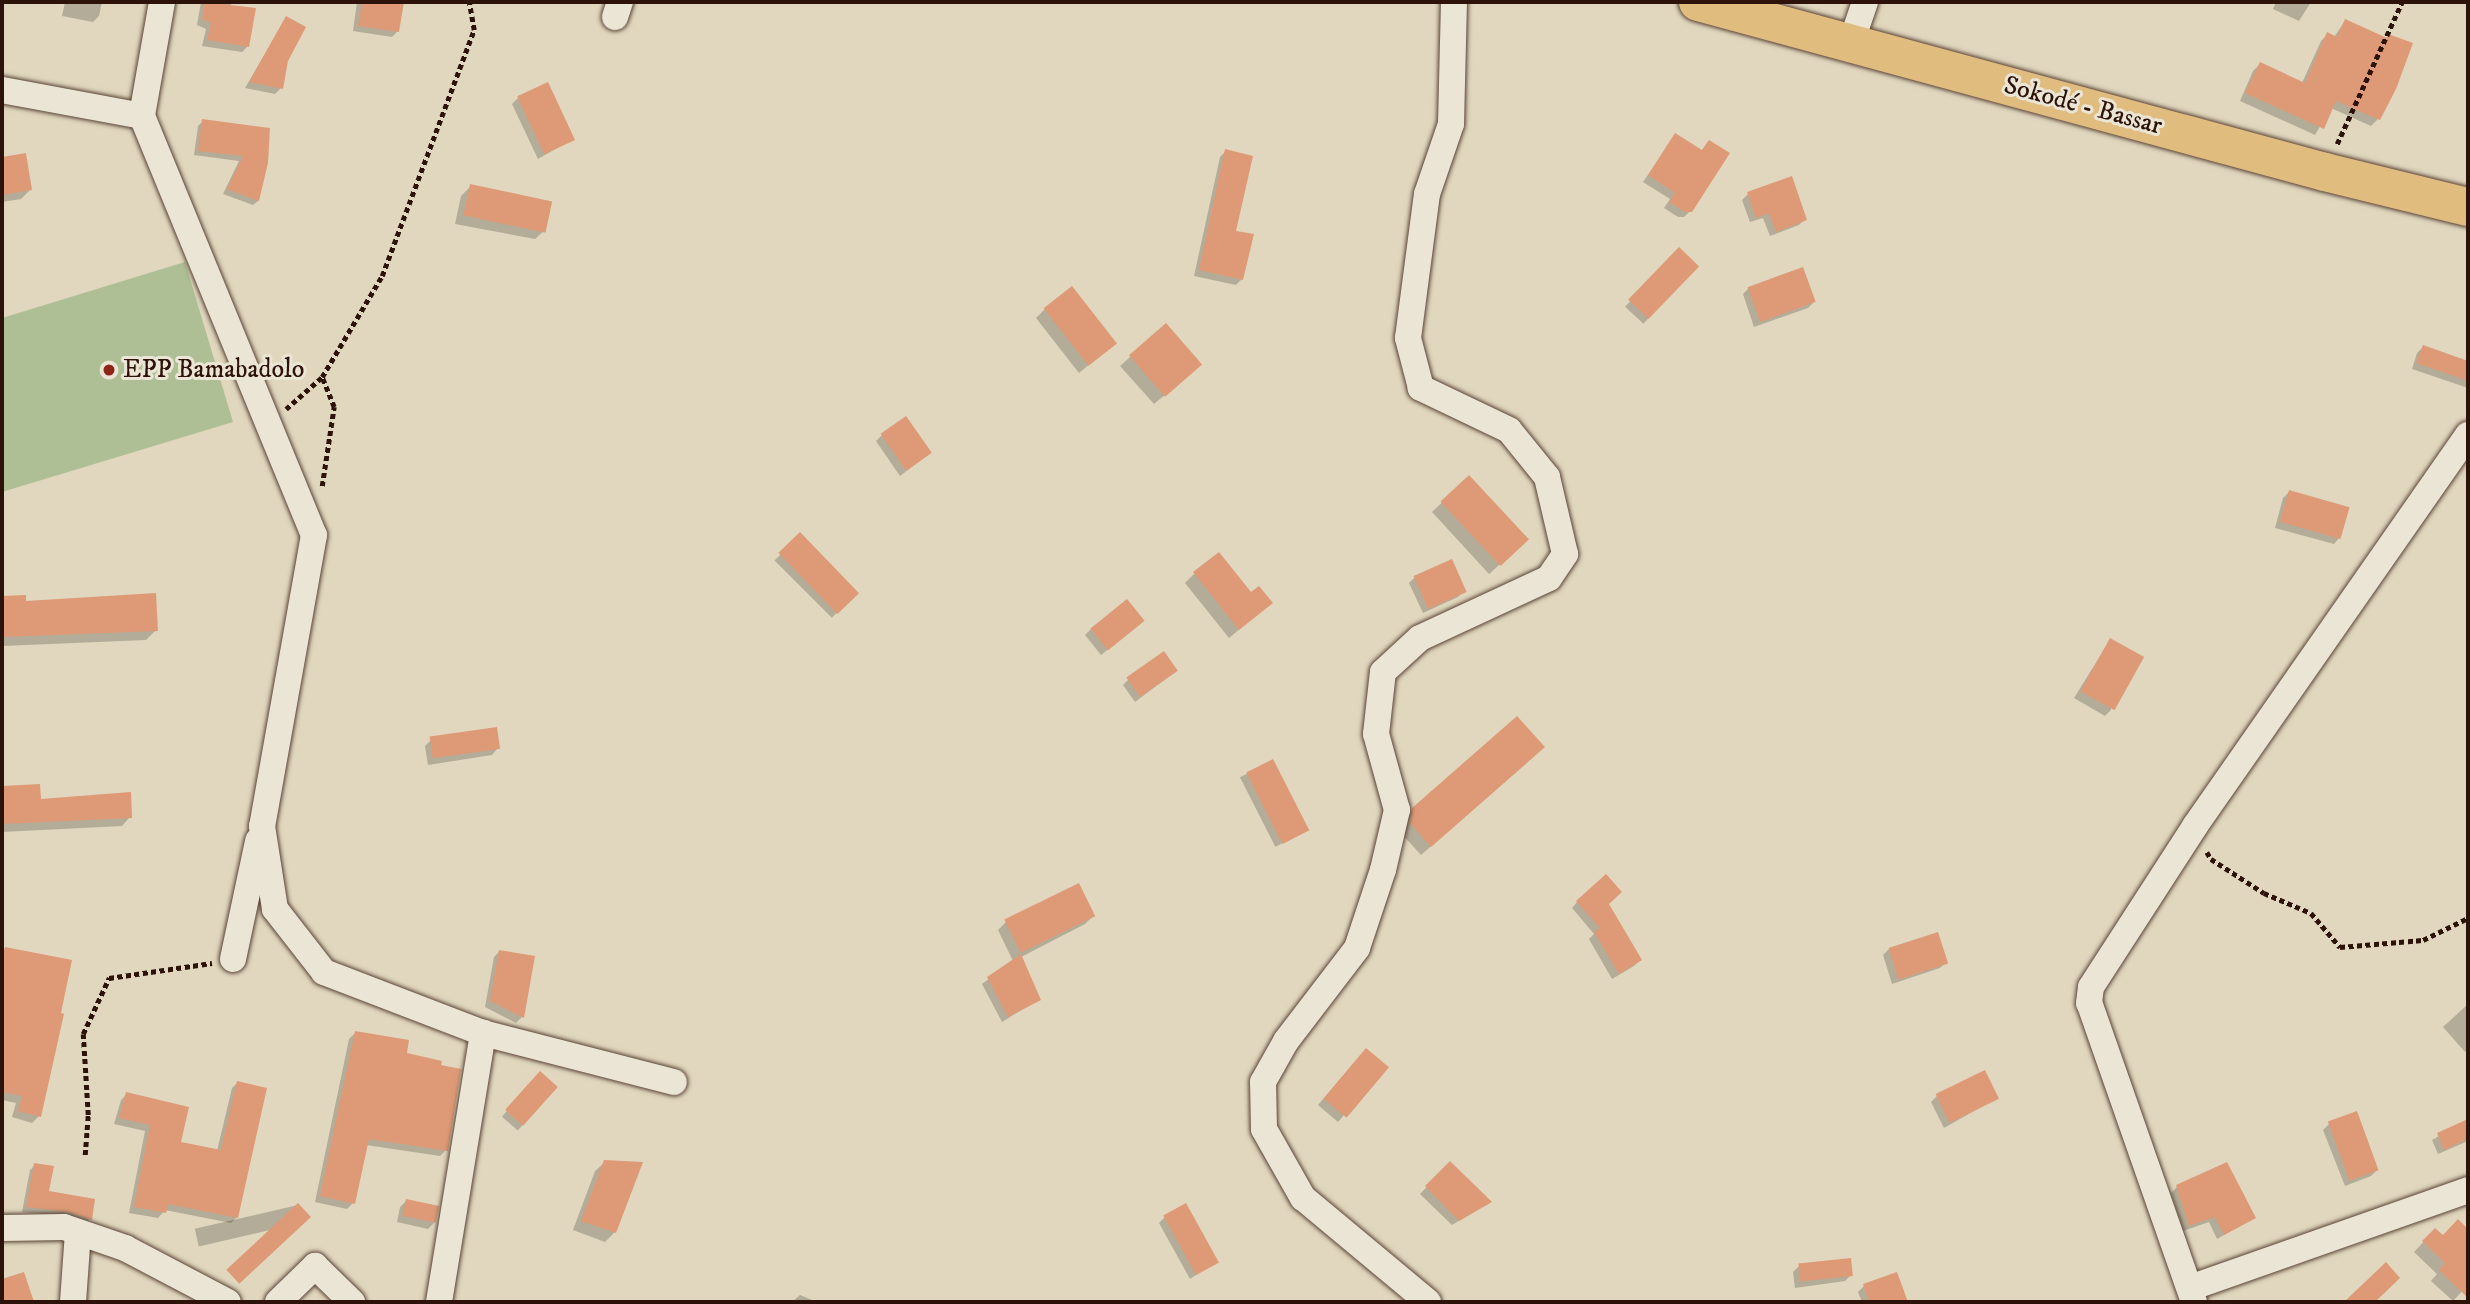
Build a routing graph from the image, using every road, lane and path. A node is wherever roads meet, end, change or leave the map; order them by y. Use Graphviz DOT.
graph roads {
  1 [pos="162,2"];
  2 [pos="469,2"];
  3 [pos="1454,2"];
  4 [pos="1698,2"];
  5 [pos="1865,2"];
  6 [pos="2402,2"];
  7 [pos="1851,43"];
  8 [pos="2,90"];
  9 [pos="142,116"];
  10 [pos="2325,172"];
  11 [pos="2468,207"];
  12 [pos="322,377"];
  13 [pos="269,424"];
  14 [pos="2468,435"];
  15 [pos="314,535"];
  16 [pos="262,826"];
  17 [pos="2195,826"];
  18 [pos="2468,918"];
  19 [pos="233,959"];
  20 [pos="483,1033"];
  21 [pos="674,1083"];
  22 [pos="85,1155"];
  23 [pos="2468,1190"];
  24 [pos="2,1228"];
  25 [pos="78,1232"];
  26 [pos="2192,1295"];
  27 [pos="73,1302"];
  28 [pos="228,1302"];
  29 [pos="278,1302"];
  30 [pos="352,1302"];
  31 [pos="439,1302"];
  32 [pos="1428,1302"];
  1 -- 9 [label="street"];
  2 -- 12 [label="path"];
  3 -- 32 [label="street"];
  4 -- 7 [label="main road, Sokodé - Bassar"];
  5 -- 7 [label="street"];
  6 -- 10 [label="path"];
  7 -- 10 [label="main road, Sokodé - Bassar"];
  8 -- 9 [label="street"];
  9 -- 13 [label="street"];
  10 -- 11 [label="main road, Sokodé - Bassar"];
  12 -- 13 [label="path"];
  12 -- 15 [label="path"];
  13 -- 15 [label="street"];
  14 -- 17 [label="street"];
  15 -- 16 [label="street"];
  16 -- 19 [label="street"];
  16 -- 20 [label="street"];
  17 -- 18 [label="path"];
  17 -- 26 [label="street"];
  19 -- 22 [label="path"];
  20 -- 21 [label="street"];
  20 -- 31 [label="street"];
  23 -- 26 [label="street"];
  24 -- 25 [label="street"];
  25 -- 27 [label="street"];
  25 -- 28 [label="street"];
  29 -- 30 [label="street"];
}
